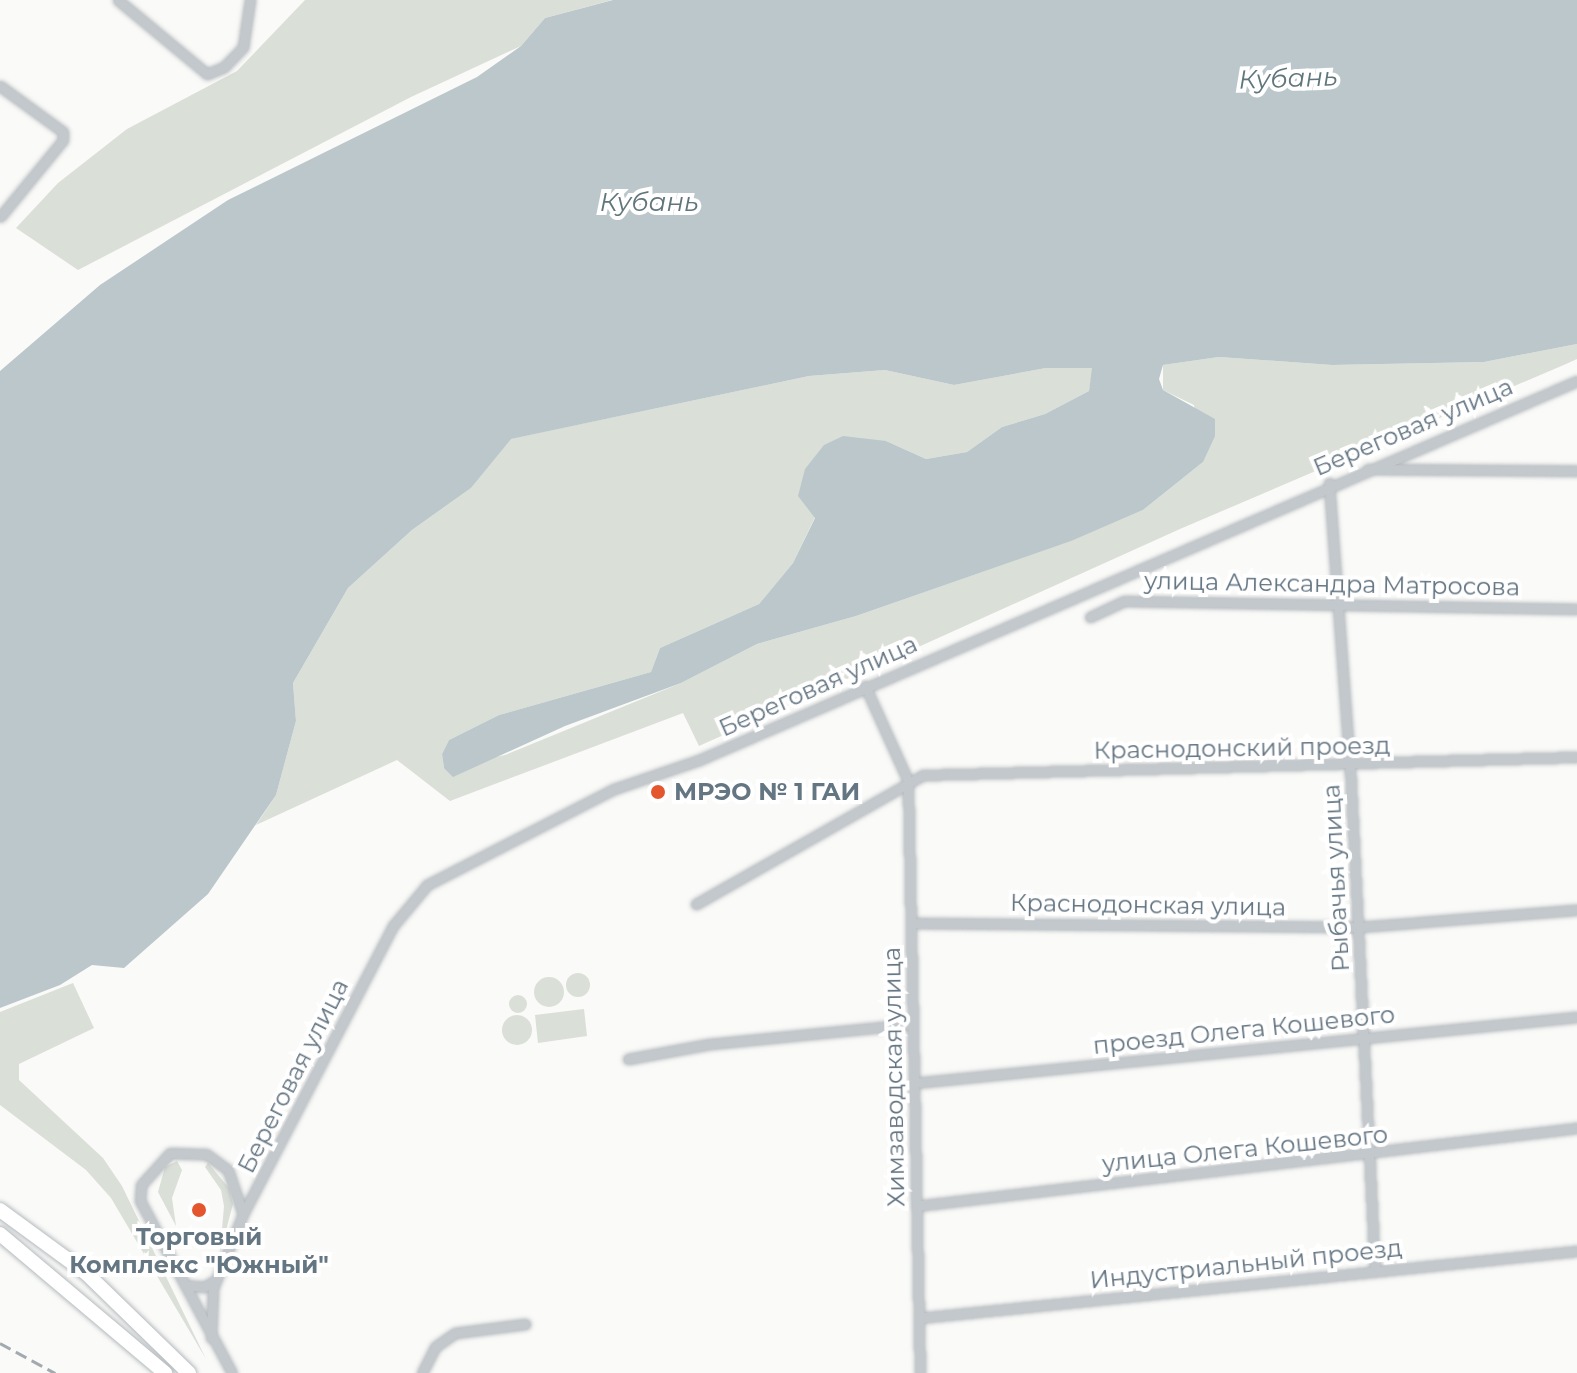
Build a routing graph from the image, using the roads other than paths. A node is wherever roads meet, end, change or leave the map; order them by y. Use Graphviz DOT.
graph roads {
  1 [pos="118,0"];
  2 [pos="247,3"];
  3 [pos="0,86"];
  4 [pos="0,217"];
  5 [pos="1577,381"];
  6 [pos="1364,469"];
  7 [pos="1577,471"];
  8 [pos="1329,483"];
  9 [pos="1339,602"];
  10 [pos="1577,609"];
  11 [pos="1090,617"];
  12 [pos="865,686"];
  13 [pos="1577,757"];
  14 [pos="1350,766"];
  15 [pos="908,781"];
  16 [pos="696,904"];
  17 [pos="1577,910"];
  18 [pos="911,923"];
  19 [pos="1359,927"];
  20 [pos="1577,1017"];
  21 [pos="913,1024"];
  22 [pos="1363,1039"];
  23 [pos="628,1059"];
  24 [pos="914,1083"];
  25 [pos="1577,1128"];
  26 [pos="1370,1155"];
  27 [pos="916,1206"];
  28 [pos="0,1210"];
  29 [pos="243,1214"];
  30 [pos="0,1234"];
  31 [pos="1577,1251"];
  32 [pos="1375,1271"];
  33 [pos="218,1279"];
  34 [pos="185,1285"];
  35 [pos="919,1318"];
  36 [pos="525,1324"];
  37 [pos="211,1338"];
  38 [pos="165,1373"];
  39 [pos="189,1373"];
  40 [pos="232,1373"];
  41 [pos="422,1373"];
  42 [pos="920,1373"];
  1 -- 2 [label="street"];
  3 -- 4 [label="street"];
  5 -- 6 [label="street, Береговая улица"];
  6 -- 7 [label="street"];
  6 -- 8 [label="street, Береговая улица"];
  8 -- 9 [label="street, Рыбачья улица"];
  8 -- 12 [label="street, Береговая улица"];
  9 -- 10 [label="street, улица Александра Матросова"];
  9 -- 11 [label="street, улица Александра Матросова"];
  9 -- 14 [label="street, Рыбачья улица"];
  12 -- 15 [label="street, Химзаводская улица"];
  12 -- 29 [label="street, Береговая улица"];
  13 -- 14 [label="street, Краснодонский проезд"];
  14 -- 15 [label="street, Краснодонский проезд"];
  14 -- 19 [label="street, Рыбачья улица"];
  15 -- 16 [label="street"];
  15 -- 18 [label="street, Химзаводская улица"];
  17 -- 19 [label="street, Краснодонская улица"];
  18 -- 19 [label="street, Краснодонская улица"];
  18 -- 21 [label="street, Химзаводская улица"];
  19 -- 22 [label="street, Рыбачья улица"];
  20 -- 22 [label="street, проезд Олега Кошевого"];
  21 -- 23 [label="street"];
  21 -- 24 [label="street, Химзаводская улица"];
  22 -- 24 [label="street, проезд Олега Кошевого"];
  22 -- 26 [label="street, Рыбачья улица"];
  24 -- 27 [label="street, Химзаводская улица"];
  25 -- 26 [label="street, улица Олега Кошевого"];
  26 -- 27 [label="street, улица Олега Кошевого"];
  26 -- 32 [label="street, Рыбачья улица"];
  27 -- 35 [label="street, Химзаводская улица"];
  28 -- 39 [label="main road"];
  29 -- 33 [label="street, Береговая улица"];
  29 -- 34 [label="street, Береговая улица"];
  30 -- 38 [label="main road"];
  31 -- 32 [label="street, Индустриальный проезд"];
  32 -- 35 [label="street, Индустриальный проезд"];
  33 -- 34 [label="street"];
  33 -- 37 [label="street, Береговая улица"];
  34 -- 37 [label="street, Береговая улица"];
  35 -- 42 [label="street, Химзаводская улица"];
  36 -- 41 [label="street"];
  37 -- 40 [label="street, Береговая улица"];
}
